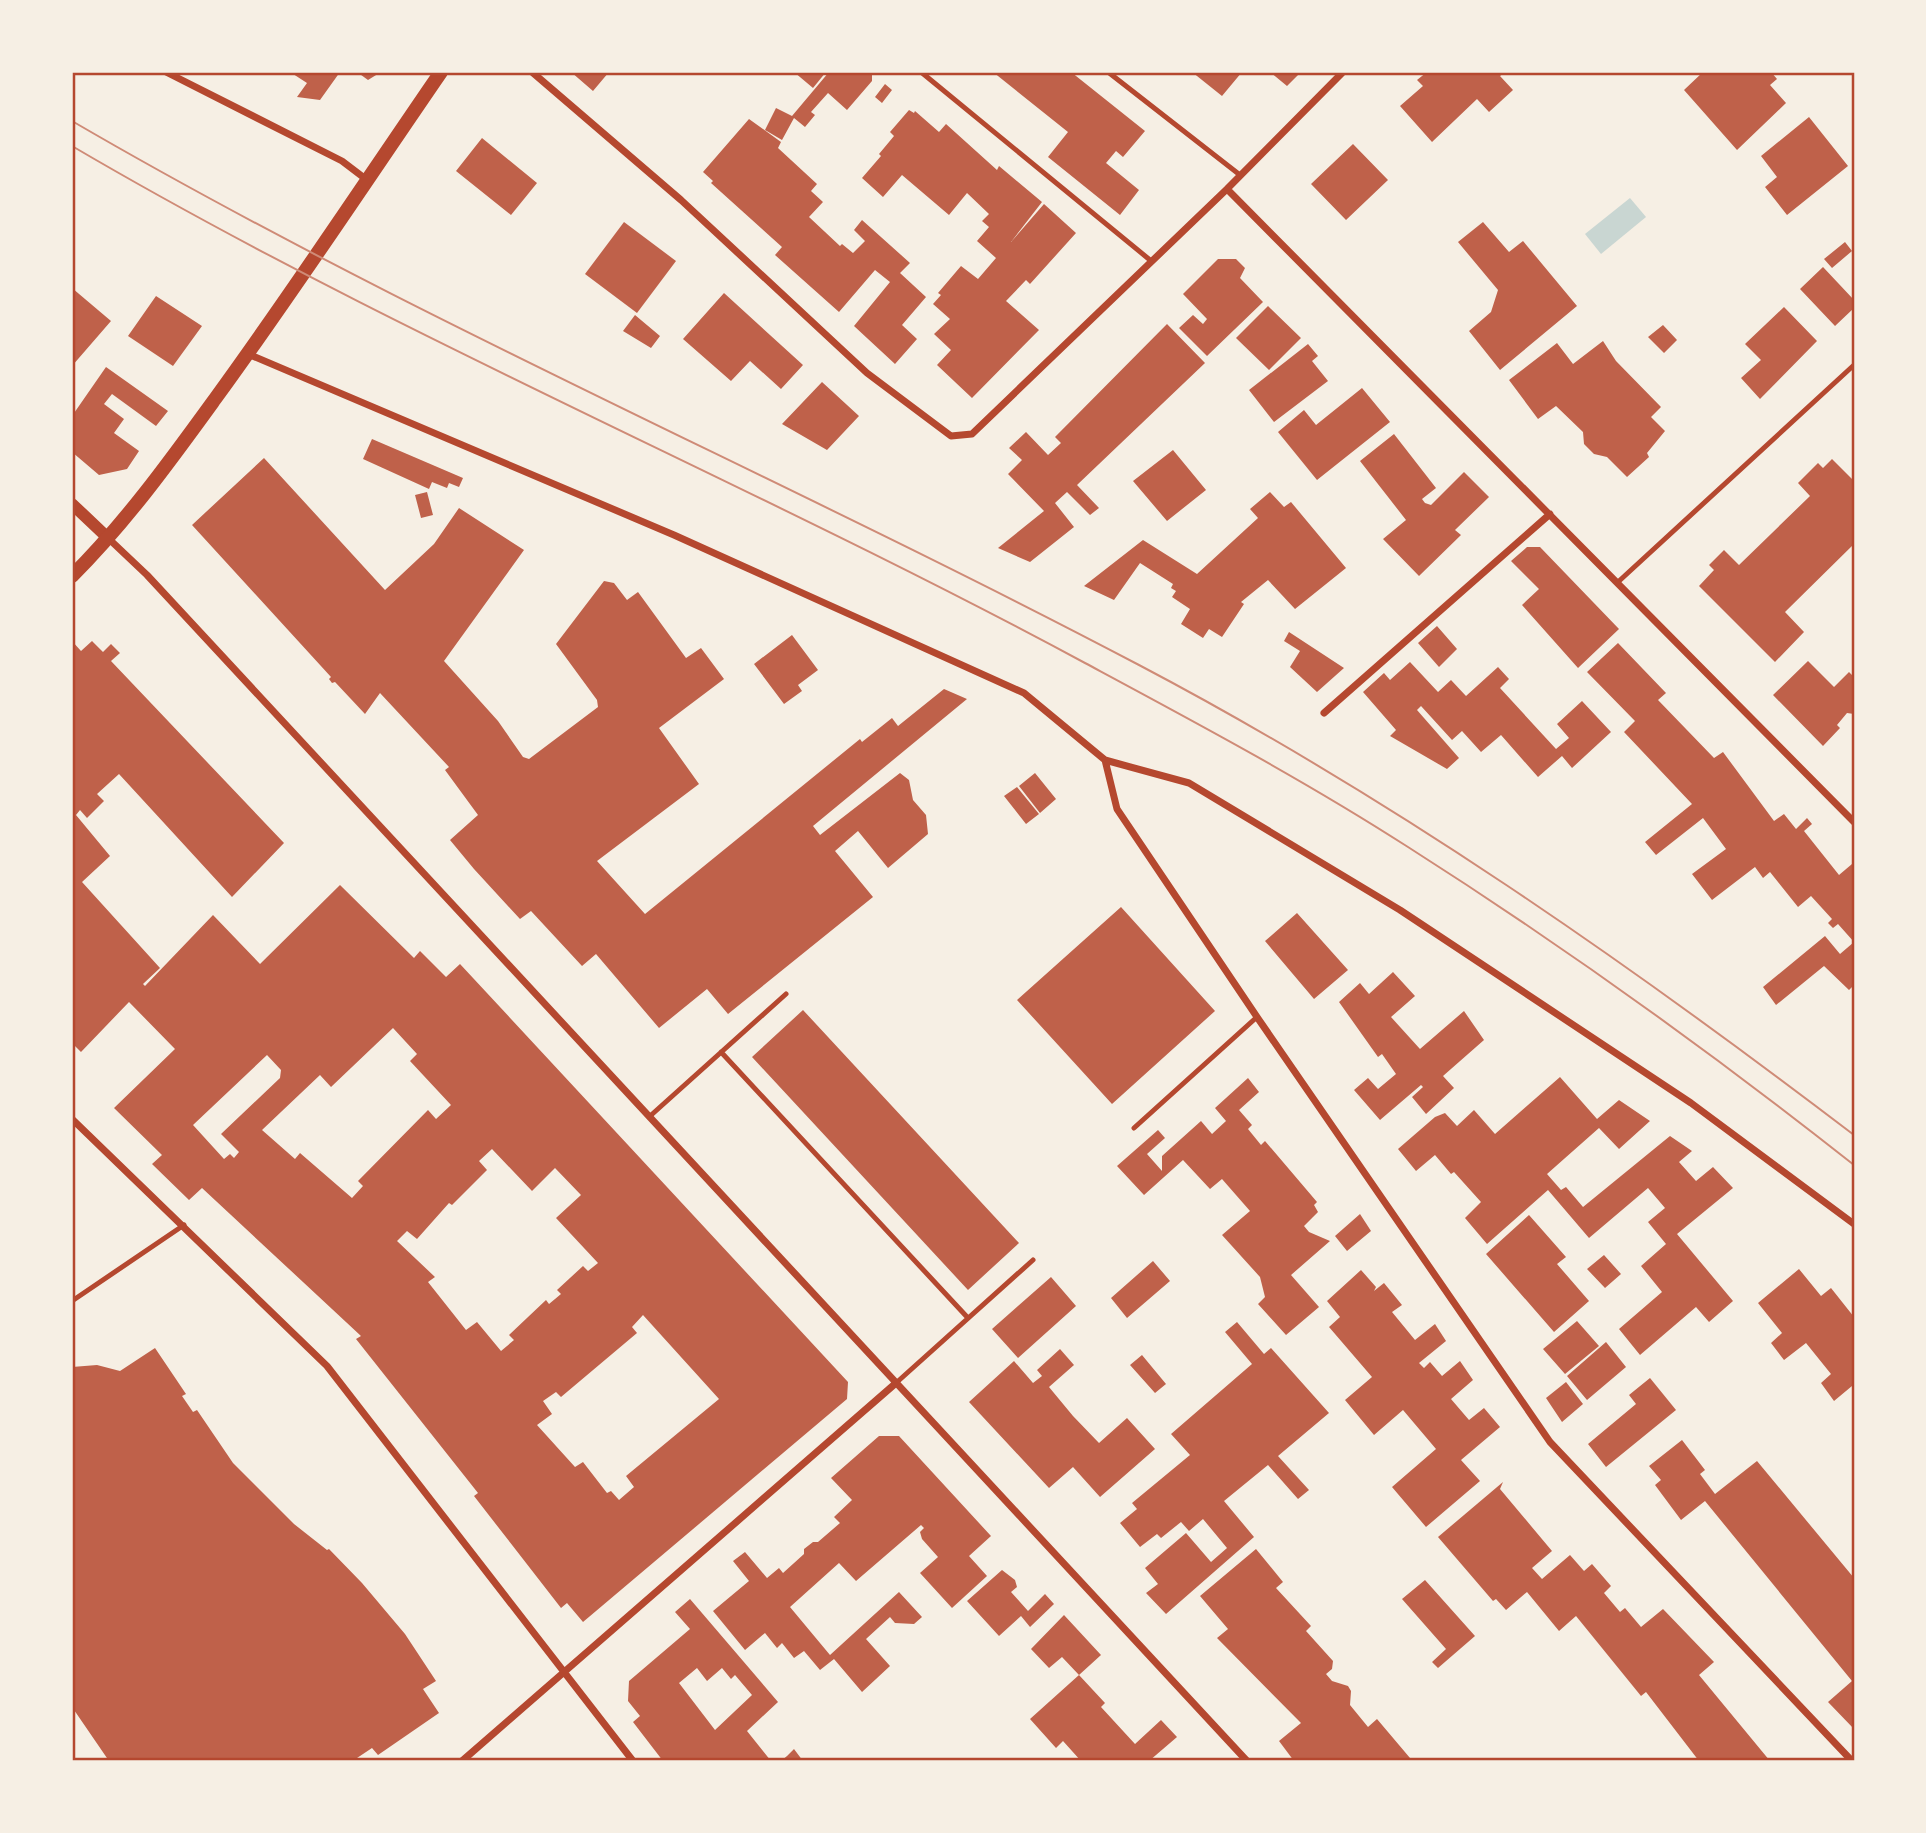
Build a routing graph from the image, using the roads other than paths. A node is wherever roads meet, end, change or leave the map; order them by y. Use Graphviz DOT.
graph roads {
  1 [pos="166,72"];
  2 [pos="441,72"];
  3 [pos="532,72"];
  4 [pos="921,72"];
  5 [pos="1108,72"];
  6 [pos="1343,72"];
  7 [pos="1240,175"];
  8 [pos="367,180"];
  9 [pos="1227,189"];
  10 [pos="1150,260"];
  11 [pos="248,354"];
  12 [pos="1854,365"];
  13 [pos="72,504"];
  14 [pos="1550,514"];
  15 [pos="109,539"];
  16 [pos="72,576"];
  17 [pos="1618,582"];
  18 [pos="1324,713"];
  19 [pos="1105,760"];
  20 [pos="1854,822"];
  21 [pos="786,994"];
  22 [pos="1257,1017"];
  23 [pos="721,1052"];
  24 [pos="649,1117"];
  25 [pos="72,1119"];
  26 [pos="1134,1128"];
  27 [pos="1854,1224"];
  28 [pos="184,1225"];
  29 [pos="1033,1260"];
  30 [pos="72,1301"];
  31 [pos="968,1318"];
  32 [pos="896,1383"];
  33 [pos="565,1674"];
  34 [pos="462,1761"];
  35 [pos="633,1761"];
  36 [pos="1247,1761"];
  37 [pos="1852,1761"];
  1 -- 8 [label="street"];
  2 -- 8 [label="main road"];
  3 -- 10 [label="street"];
  4 -- 10 [label="lane"];
  5 -- 7 [label="lane"];
  6 -- 7 [label="street"];
  7 -- 9 [label="street"];
  8 -- 11 [label="main road"];
  9 -- 10 [label="street"];
  9 -- 14 [label="street"];
  11 -- 15 [label="main road"];
  11 -- 19 [label="street"];
  12 -- 17 [label="lane"];
  13 -- 15 [label="street"];
  14 -- 17 [label="street"];
  14 -- 18 [label="street"];
  15 -- 16 [label="main road"];
  15 -- 24 [label="street"];
  17 -- 20 [label="street"];
  19 -- 22 [label="street"];
  19 -- 27 [label="street"];
  21 -- 23 [label="lane"];
  22 -- 26 [label="lane"];
  22 -- 37 [label="street"];
  23 -- 24 [label="lane"];
  23 -- 31 [label="lane"];
  24 -- 32 [label="street"];
  25 -- 28 [label="street"];
  28 -- 30 [label="lane"];
  28 -- 33 [label="street"];
  29 -- 31 [label="lane"];
  31 -- 32 [label="lane"];
  32 -- 33 [label="street"];
  32 -- 36 [label="street"];
  33 -- 34 [label="street"];
  33 -- 35 [label="street"];
}
